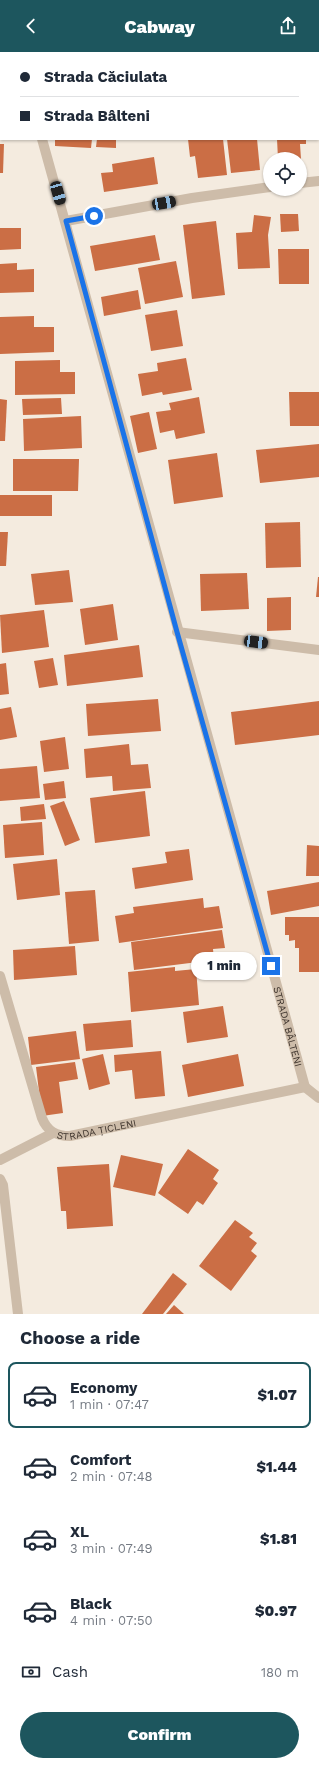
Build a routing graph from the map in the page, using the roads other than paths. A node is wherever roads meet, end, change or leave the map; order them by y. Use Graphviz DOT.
graph roads {
  1 [pos="42,140"];
  2 [pos="319,181"];
  3 [pos="307,182"];
  4 [pos="263,188"];
  5 [pos="66,221"];
  6 [pos="177,632"];
  7 [pos="319,650"];
  8 [pos="0,976"];
  9 [pos="305,1087"];
  10 [pos="319,1098"];
  11 [pos="53,1133"];
  12 [pos="0,1160"];
  13 [pos="0,1179"];
  14 [pos="18,1314"];
  1 -- 5 [label="street, STRADA BÂLTENI"];
  2 -- 3 [label="street"];
  4 -- 5 [label="street"];
  5 -- 6 [label="street, STRADA BÂLTENI"];
  6 -- 7 [label="street"];
  6 -- 9 [label="street, STRADA BÂLTENI"];
  8 -- 11 [label="street, STRADA ȚICLENI"];
  9 -- 10 [label="street"];
  9 -- 11 [label="street, STRADA ȚICLENI"];
  11 -- 12 [label="street"];
  13 -- 14 [label="street"];
}
